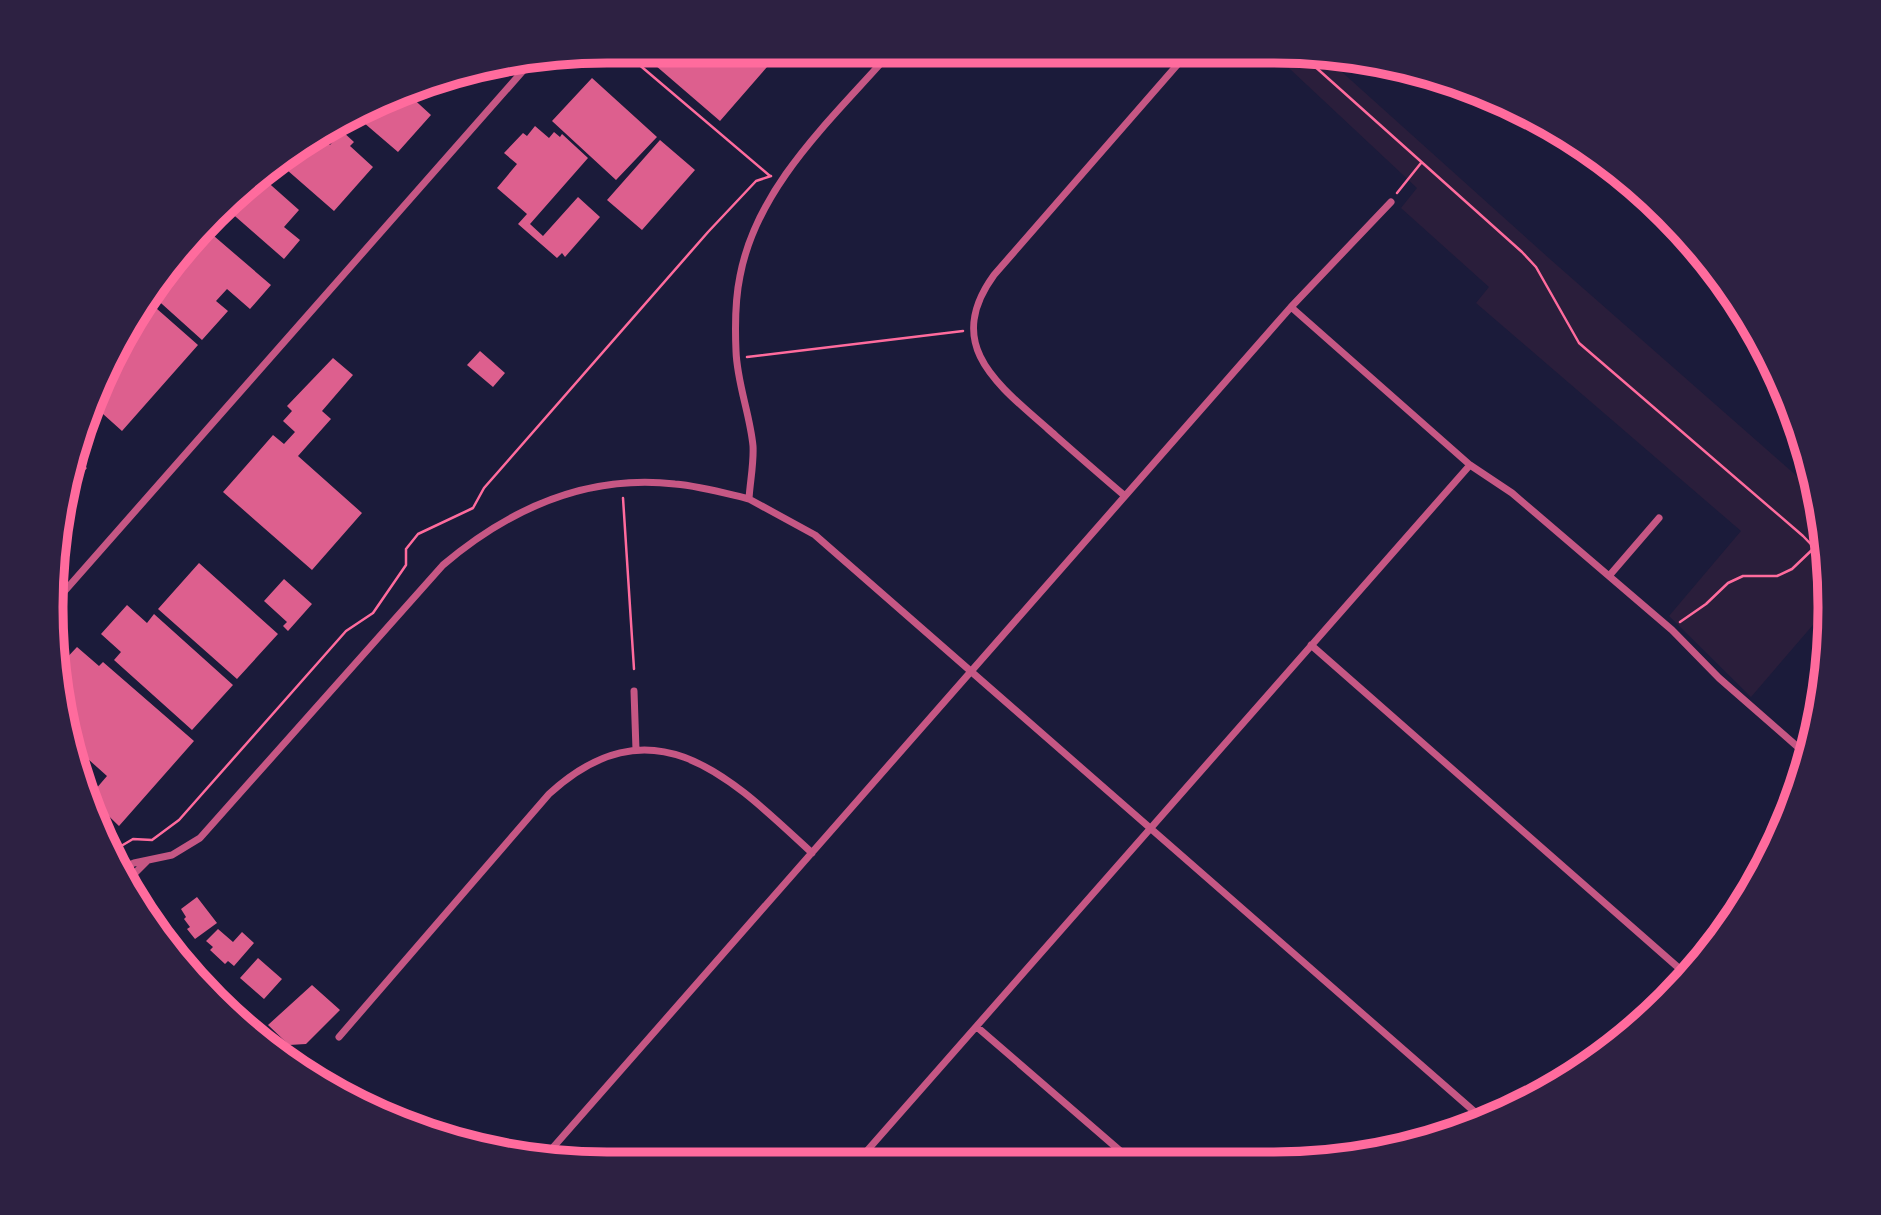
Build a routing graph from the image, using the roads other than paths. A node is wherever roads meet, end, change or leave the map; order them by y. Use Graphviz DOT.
graph roads {
  1 [pos="881,63"];
  2 [pos="1178,64"];
  3 [pos="524,70"];
  4 [pos="1391,202"];
  5 [pos="1291,307"];
  6 [pos="1469,465"];
  7 [pos="1125,496"];
  8 [pos="749,499"];
  9 [pos="1659,518"];
  10 [pos="1609,576"];
  11 [pos="63,593"];
  12 [pos="1311,645"];
  13 [pos="971,670"];
  14 [pos="634,691"];
  15 [pos="1799,749"];
  16 [pos="636,750"];
  17 [pos="1150,827"];
  18 [pos="812,853"];
  19 [pos="147,860"];
  20 [pos="128,865"];
  21 [pos="133,875"];
  22 [pos="1681,970"];
  23 [pos="977,1027"];
  24 [pos="340,1037"];
  25 [pos="1476,1113"];
  26 [pos="552,1149"];
  27 [pos="866,1152"];
  28 [pos="1121,1152"];
  1 -- 8 [label="street"];
  2 -- 7 [label="street"];
  3 -- 11 [label="street"];
  4 -- 5 [label="street"];
  5 -- 6 [label="street"];
  5 -- 7 [label="street"];
  6 -- 10 [label="street"];
  6 -- 12 [label="street"];
  7 -- 13 [label="street"];
  8 -- 13 [label="street"];
  8 -- 19 [label="street"];
  9 -- 10 [label="street"];
  10 -- 15 [label="street"];
  12 -- 17 [label="street"];
  12 -- 22 [label="street"];
  13 -- 17 [label="street"];
  13 -- 18 [label="street"];
  14 -- 16 [label="street"];
  16 -- 18 [label="street"];
  16 -- 24 [label="street"];
  17 -- 23 [label="street"];
  17 -- 25 [label="street"];
  18 -- 26 [label="street"];
  19 -- 20 [label="street"];
  19 -- 21 [label="street"];
  23 -- 27 [label="street"];
  23 -- 28 [label="street"];
}
